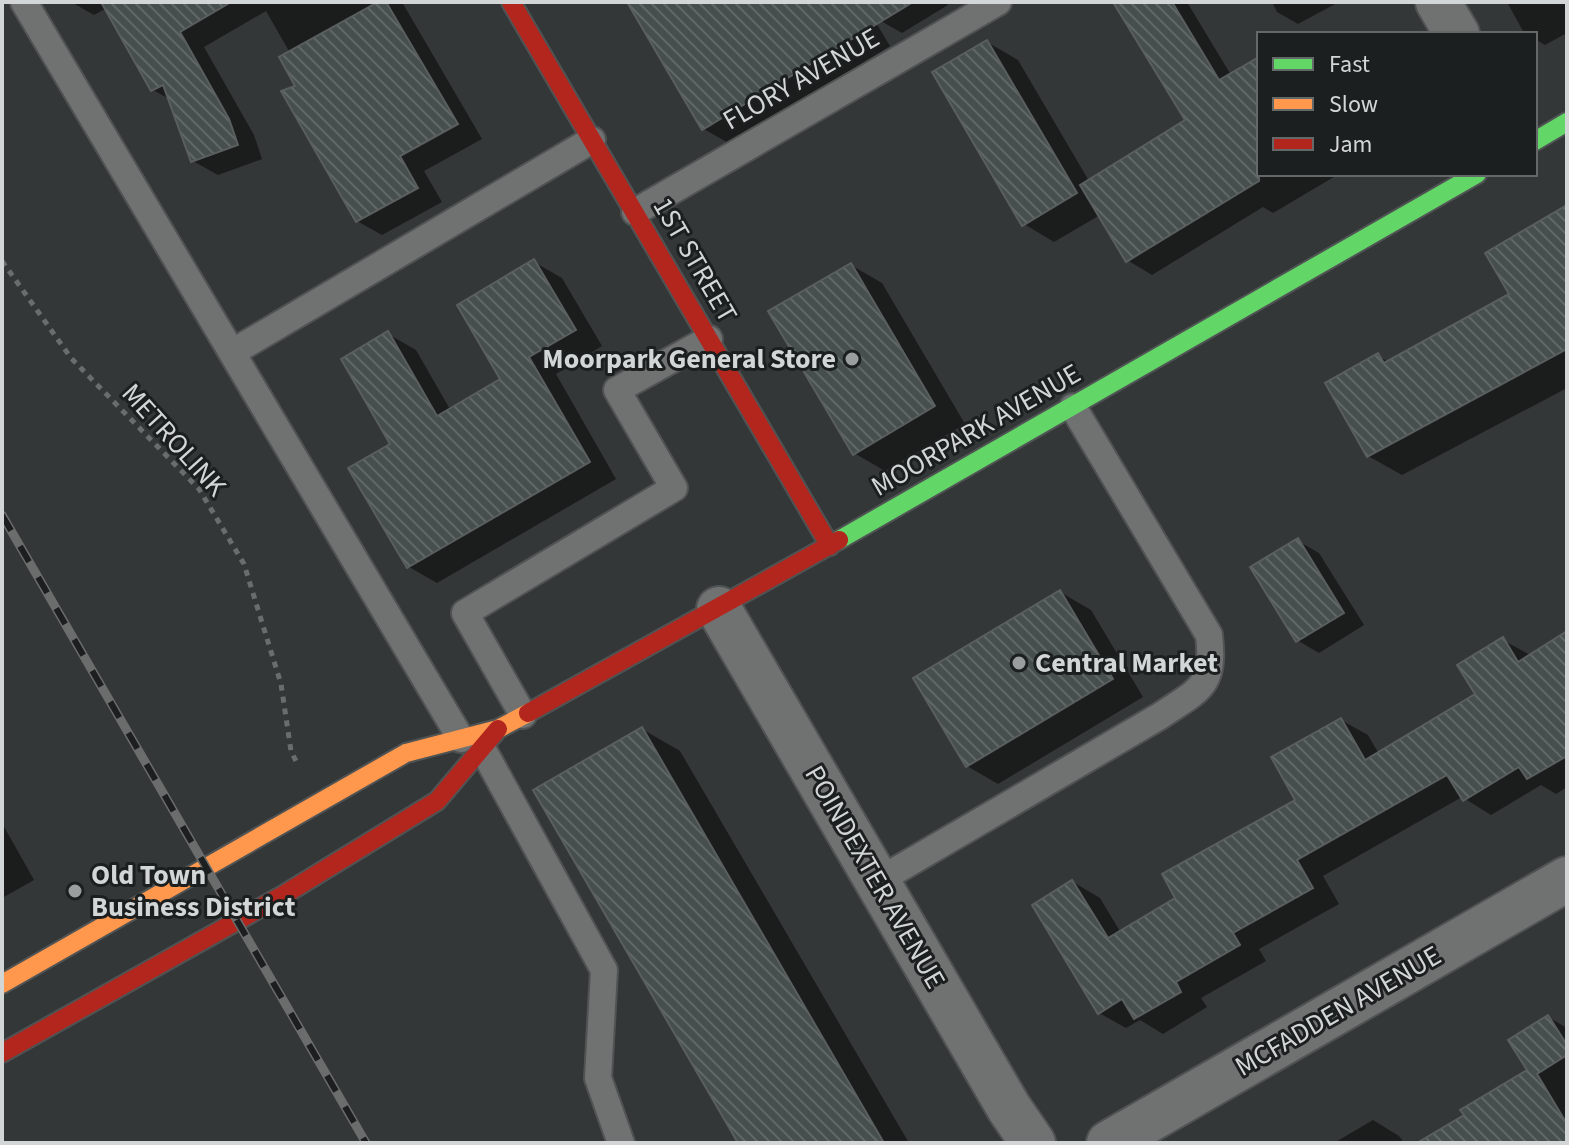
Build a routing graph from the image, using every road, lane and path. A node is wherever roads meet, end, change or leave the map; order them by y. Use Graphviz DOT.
graph roads {
  1 [pos="24,2"];
  2 [pos="511,2"];
  3 [pos="998,2"];
  4 [pos="1438,2"];
  5 [pos="969,9"];
  6 [pos="1456,32"];
  7 [pos="1567,122"];
  8 [pos="592,140"];
  9 [pos="1537,140"];
  10 [pos="1474,176"];
  11 [pos="635,212"];
  12 [pos="2,261"];
  13 [pos="709,339"];
  14 [pos="233,352"];
  15 [pos="1073,407"];
  16 [pos="830,546"];
  17 [pos="719,609"];
  18 [pos="523,715"];
  19 [pos="481,738"];
  20 [pos="296,761"];
  21 [pos="1567,879"];
  22 [pos="878,881"];
  23 [pos="2,984"];
  24 [pos="2,1053"];
  25 [pos="621,1143"];
  26 [pos="1033,1143"];
  27 [pos="1109,1143"];
  1 -- 14 [label="lane"];
  2 -- 8 [label="main road, 1ST STREET"];
  3 -- 5 [label="lane, FLORY AVENUE"];
  4 -- 6 [label="street"];
  5 -- 11 [label="lane, FLORY AVENUE"];
  7 -- 9 [label="main road"];
  8 -- 11 [label="main road, 1ST STREET"];
  8 -- 14 [label="lane"];
  10 -- 15 [label="main road, MOORPARK AVENUE"];
  11 -- 13 [label="main road, 1ST STREET"];
  12 -- 20 [label="path, METROLINK"];
  13 -- 16 [label="main road, 1ST STREET"];
  13 -- 18 [label="lane"];
  14 -- 19 [label="lane"];
  15 -- 16 [label="main road, MOORPARK AVENUE"];
  15 -- 22 [label="lane"];
  16 -- 17 [label="main road, MOORPARK AVENUE"];
  17 -- 18 [label="main road, MOORPARK AVENUE"];
  17 -- 22 [label="street, POINDEXTER AVENUE"];
  18 -- 19 [label="main road, MOORPARK AVENUE"];
  19 -- 23 [label="main road, MOORPARK AVENUE"];
  19 -- 24 [label="main road, MOORPARK AVENUE"];
  19 -- 25 [label="lane"];
  21 -- 27 [label="street, MCFADDEN AVENUE"];
  22 -- 26 [label="street, POINDEXTER AVENUE"];
}
